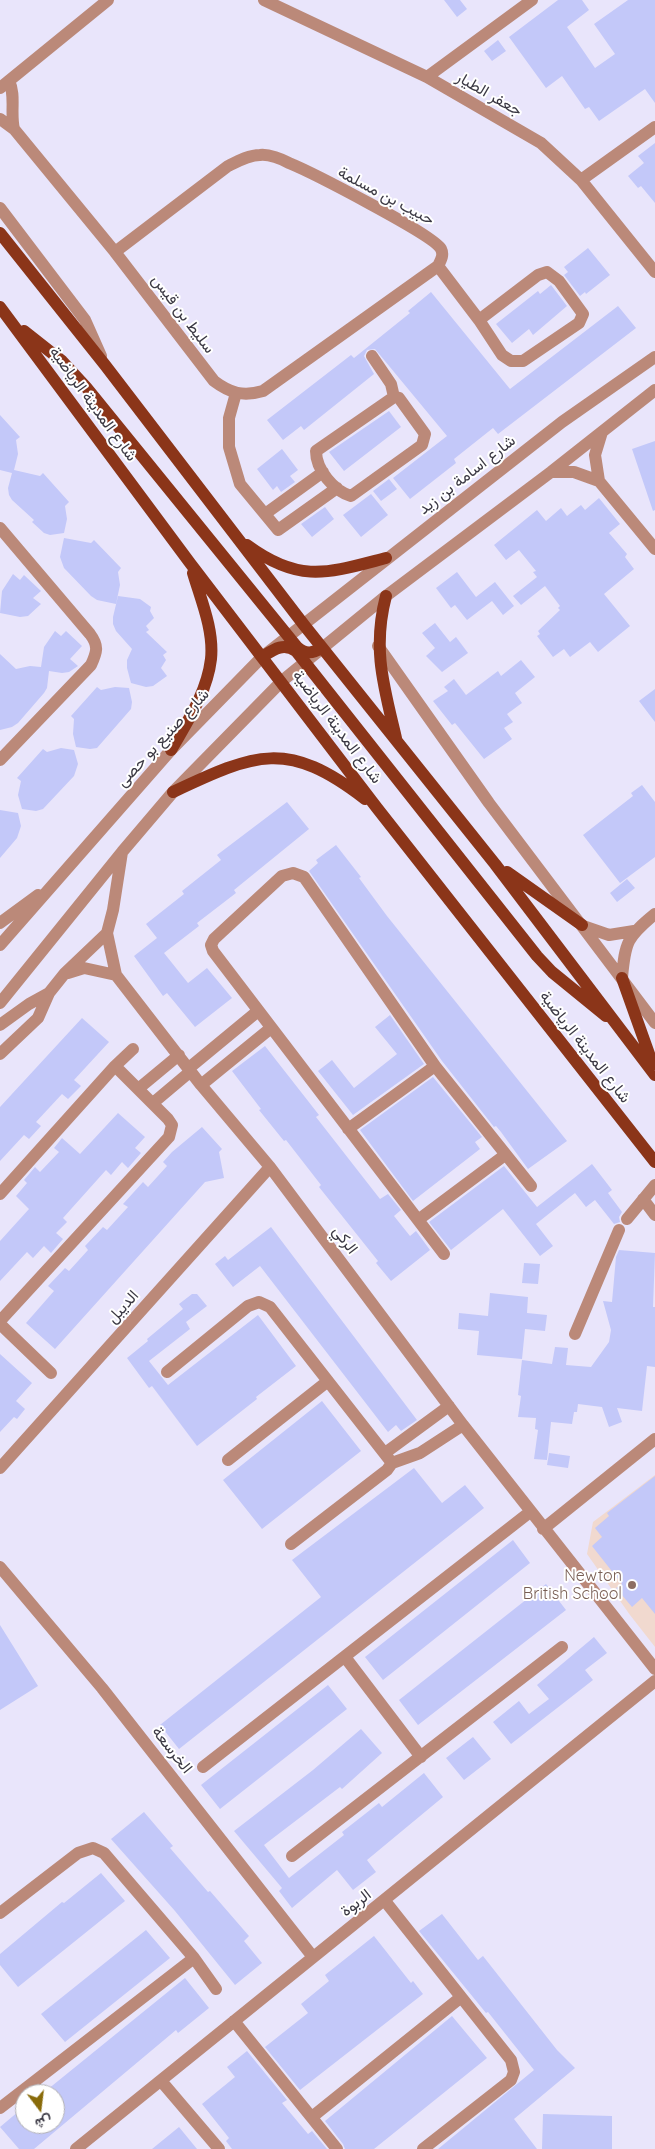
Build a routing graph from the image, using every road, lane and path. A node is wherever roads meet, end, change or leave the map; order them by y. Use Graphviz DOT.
graph roads {
  1 [pos="108,0"];
  2 [pos="264,0"];
  3 [pos="532,0"];
  4 [pos="427,77"];
  5 [pos="4,84"];
  6 [pos="0,119"];
  7 [pos="655,127"];
  8 [pos="14,130"];
  9 [pos="581,180"];
  10 [pos="0,208"];
  11 [pos="0,233"];
  12 [pos="115,252"];
  13 [pos="438,266"];
  14 [pos="655,272"];
  15 [pos="0,306"];
  16 [pos="479,320"];
  17 [pos="14,324"];
  18 [pos="372,356"];
  19 [pos="655,357"];
  20 [pos="105,365"];
  21 [pos="655,390"];
  22 [pos="236,393"];
  23 [pos="394,397"];
  24 [pos="602,432"];
  25 [pos="324,472"];
  26 [pos="551,472"];
  27 [pos="599,481"];
  28 [pos="336,488"];
  29 [pos="265,514"];
  30 [pos="0,528"];
  31 [pos="235,536"];
  32 [pos="4,543"];
  33 [pos="655,550"];
  34 [pos="386,558"];
  35 [pos="190,563"];
  36 [pos="386,596"];
  37 [pos="304,625"];
  38 [pos="289,637"];
  39 [pos="378,646"];
  40 [pos="322,648"];
  41 [pos="262,657"];
  42 [pos="305,662"];
  43 [pos="282,681"];
  44 [pos="396,740"];
  45 [pos="171,750"];
  46 [pos="0,760"];
  47 [pos="173,792"];
  48 [pos="377,808"];
  49 [pos="122,852"];
  50 [pos="495,864"];
  51 [pos="56,882"];
  52 [pos="655,914"];
  53 [pos="0,923"];
  54 [pos="582,925"];
  55 [pos="634,931"];
  56 [pos="107,932"];
  57 [pos="0,945"];
  58 [pos="66,973"];
  59 [pos="116,975"];
  60 [pos="622,978"];
  61 [pos="49,993"];
  62 [pos="0,1003"];
  63 [pos="258,1011"];
  64 [pos="655,1023"];
  65 [pos="0,1025"];
  66 [pos="271,1028"];
  67 [pos="622,1029"];
  68 [pos="133,1049"];
  69 [pos="0,1054"];
  70 [pos="179,1055"];
  71 [pos="115,1066"];
  72 [pos="435,1066"];
  73 [pos="190,1070"];
  74 [pos="655,1074"];
  75 [pos="201,1084"];
  76 [pos="138,1089"];
  77 [pos="153,1103"];
  78 [pos="348,1129"];
  79 [pos="505,1155"];
  80 [pos="655,1162"];
  81 [pos="270,1167"];
  82 [pos="655,1185"];
  83 [pos="531,1186"];
  84 [pos="0,1194"];
  85 [pos="643,1199"];
  86 [pos="655,1215"];
  87 [pos="627,1219"];
  88 [pos="418,1220"];
  89 [pos="619,1230"];
  90 [pos="444,1254"];
  91 [pos="0,1323"];
  92 [pos="575,1334"];
  93 [pos="167,1372"];
  94 [pos="51,1373"];
  95 [pos="328,1381"];
  96 [pos="449,1406"];
  97 [pos="463,1425"];
  98 [pos="655,1440"];
  99 [pos="388,1458"];
  100 [pos="228,1460"];
  101 [pos="0,1468"];
  102 [pos="530,1512"];
  103 [pos="543,1529"];
  104 [pos="291,1544"];
  105 [pos="0,1567"];
  106 [pos="562,1647"];
  107 [pos="345,1656"];
  108 [pos="655,1669"];
  109 [pos="655,1681"];
  110 [pos="421,1757"];
  111 [pos="203,1767"];
  112 [pos="292,1856"];
  113 [pos="385,1901"];
  114 [pos="0,1913"];
  115 [pos="313,1957"];
  116 [pos="194,1958"];
  117 [pos="216,1989"];
  118 [pos="460,1998"];
  119 [pos="234,2022"];
  120 [pos="162,2082"];
  121 [pos="0,2108"];
  122 [pos="312,2117"];
  123 [pos="76,2149"];
  124 [pos="219,2149"];
  125 [pos="337,2149"];
  126 [pos="423,2149"];
  1 -- 5 [label="street"];
  2 -- 4 [label="street, جعفر الطيار"];
  3 -- 4 [label="street"];
  4 -- 9 [label="street, جعفر الطيار"];
  5 -- 8 [label="street"];
  6 -- 8 [label="street, سليط بن قيس"];
  7 -- 9 [label="street"];
  8 -- 12 [label="street, سليط بن قيس"];
  9 -- 14 [label="street, جعفر الطيار"];
  10 -- 20 [label="street"];
  11 -- 20 [label="main road, شارع المدينة الرياضية"];
  12 -- 13 [label="street, حبيب بن مسلمة"];
  12 -- 22 [label="street, سليط بن قيس"];
  13 -- 16 [label="street"];
  13 -- 22 [label="street"];
  15 -- 17 [label="main road, شارع المدينة الرياضية"];
  16 -- 16 [label="street"];
  17 -- 35 [label="main road, شارع المدينة الرياضية"];
  17 -- 38 [label="main road"];
  18 -- 23 [label="street"];
  19 -- 34 [label="street, شارع اسامة بن زيد"];
  20 -- 31 [label="main road, شارع المدينة الرياضية"];
  21 -- 24 [label="street"];
  22 -- 29 [label="street"];
  23 -- 25 [label="street"];
  23 -- 28 [label="street"];
  24 -- 26 [label="street"];
  24 -- 27 [label="street"];
  25 -- 28 [label="street"];
  25 -- 29 [label="street"];
  26 -- 27 [label="street"];
  26 -- 36 [label="street"];
  27 -- 33 [label="street"];
  28 -- 29 [label="street"];
  30 -- 32 [label="street"];
  31 -- 34 [label="main road"];
  31 -- 37 [label="main road, شارع المدينة الرياضية"];
  32 -- 46 [label="street"];
  34 -- 37 [label="street, شارع اسامة بن زيد"];
  35 -- 41 [label="main road, شارع المدينة الرياضية"];
  35 -- 45 [label="main road"];
  36 -- 39 [label="main road"];
  36 -- 40 [label="street"];
  37 -- 38 [label="street, شارع صنيع بو حصى"];
  37 -- 40 [label="main road, شارع المدينة الرياضية"];
  38 -- 40 [label="main road"];
  38 -- 41 [label="street, شارع صنيع بو حصى"];
  39 -- 44 [label="main road"];
  39 -- 54 [label="street"];
  40 -- 42 [label="street"];
  40 -- 44 [label="main road, شارع المدينة الرياضية"];
  41 -- 42 [label="main road"];
  41 -- 43 [label="main road, شارع المدينة الرياضية"];
  41 -- 45 [label="street, شارع صنيع بو حصى"];
  42 -- 43 [label="street"];
  42 -- 67 [label="main road"];
  43 -- 47 [label="street"];
  43 -- 48 [label="main road, شارع المدينة الرياضية"];
  44 -- 50 [label="main road, شارع المدينة الرياضية"];
  45 -- 51 [label="street, شارع صنيع بو حصى"];
  47 -- 48 [label="main road"];
  47 -- 49 [label="street"];
  48 -- 80 [label="main road, شارع المدينة الرياضية"];
  49 -- 56 [label="street"];
  49 -- 62 [label="street"];
  50 -- 54 [label="main road"];
  50 -- 67 [label="main road, شارع المدينة الرياضية"];
  51 -- 53 [label="street, شارع صنيع بو حصى"];
  51 -- 57 [label="street, شارع صنيع بو حصى"];
  52 -- 55 [label="street"];
  54 -- 55 [label="street"];
  54 -- 60 [label="street"];
  55 -- 60 [label="street"];
  56 -- 58 [label="street"];
  56 -- 59 [label="street, الركي"];
  58 -- 59 [label="street"];
  58 -- 61 [label="street"];
  59 -- 70 [label="street, الركي"];
  60 -- 64 [label="street"];
  60 -- 74 [label="main road"];
  61 -- 65 [label="street"];
  61 -- 69 [label="street"];
  63 -- 66 [label="street"];
  63 -- 72 [label="street"];
  63 -- 73 [label="street"];
  66 -- 75 [label="street"];
  66 -- 78 [label="street"];
  67 -- 74 [label="main road, شارع المدينة الرياضية"];
  68 -- 71 [label="street"];
  70 -- 73 [label="street, الركي"];
  70 -- 76 [label="street"];
  71 -- 76 [label="street"];
  71 -- 84 [label="street"];
  72 -- 78 [label="street"];
  72 -- 79 [label="street"];
  73 -- 75 [label="street, الركي"];
  73 -- 77 [label="street"];
  75 -- 81 [label="street, الركي"];
  76 -- 77 [label="street"];
  77 -- 91 [label="street"];
  78 -- 88 [label="street"];
  79 -- 83 [label="street"];
  79 -- 88 [label="street"];
  81 -- 96 [label="street, الركي"];
  81 -- 101 [label="street, الديبل"];
  82 -- 85 [label="street"];
  85 -- 86 [label="street"];
  85 -- 87 [label="street"];
  88 -- 90 [label="street"];
  89 -- 92 [label="street"];
  91 -- 94 [label="street"];
  93 -- 95 [label="street"];
  95 -- 99 [label="street"];
  95 -- 100 [label="street"];
  96 -- 97 [label="street, الركي"];
  96 -- 99 [label="street"];
  97 -- 99 [label="street"];
  97 -- 102 [label="street, الركي"];
  98 -- 103 [label="street"];
  99 -- 104 [label="street"];
  102 -- 103 [label="street, الركي"];
  102 -- 107 [label="street"];
  103 -- 108 [label="street, الركي"];
  105 -- 115 [label="street, الخرسعة"];
  106 -- 110 [label="street"];
  107 -- 110 [label="street"];
  107 -- 111 [label="street"];
  109 -- 113 [label="street, الربوة"];
  110 -- 112 [label="street"];
  113 -- 115 [label="street, الربوة"];
  113 -- 118 [label="street"];
  114 -- 116 [label="street"];
  115 -- 119 [label="street, الربوة"];
  116 -- 117 [label="street"];
  116 -- 121 [label="street"];
  118 -- 122 [label="street"];
  118 -- 126 [label="street"];
  119 -- 120 [label="street, الربوة"];
  119 -- 122 [label="street"];
  120 -- 123 [label="street, الربوة"];
  120 -- 124 [label="street"];
  122 -- 125 [label="street"];
}
